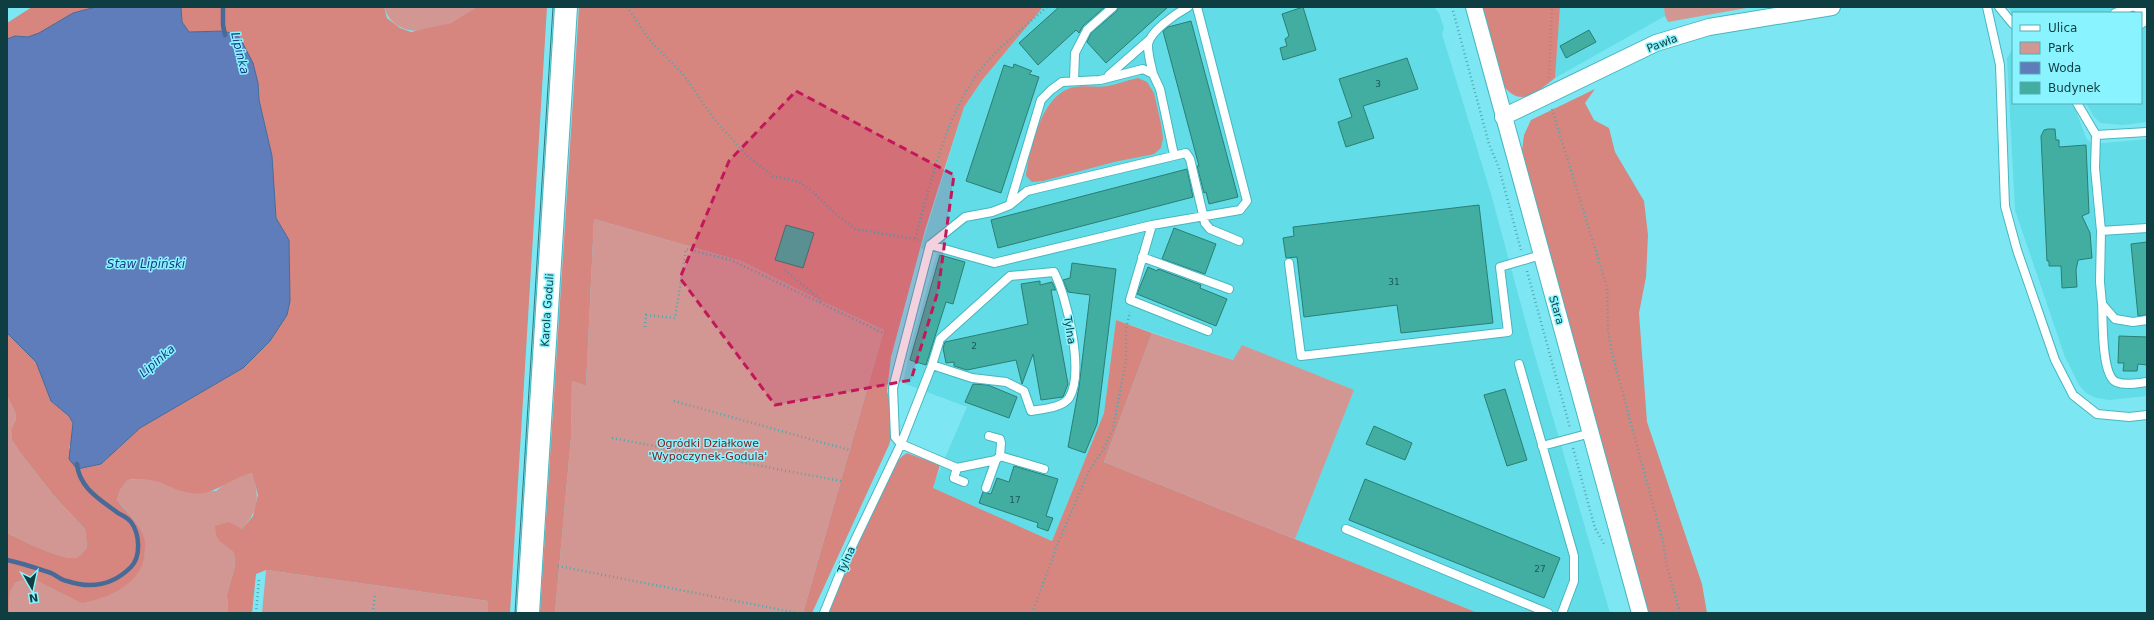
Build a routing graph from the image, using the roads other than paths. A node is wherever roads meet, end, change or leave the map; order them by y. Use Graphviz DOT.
graph roads {
  1 [pos="566,7"];
  2 [pos="1113,7"];
  3 [pos="1188,7"];
  4 [pos="1197,7"];
  5 [pos="1474,7"];
  6 [pos="1832,7"];
  7 [pos="1987,7"];
  8 [pos="1999,7"];
  9 [pos="2131,7"];
  10 [pos="2135,7"];
  11 [pos="2118,12"];
  12 [pos="2012,22"];
  13 [pos="2142,23"];
  14 [pos="1149,40"];
  15 [pos="1153,74"];
  16 [pos="1106,78"];
  17 [pos="1074,81"];
  18 [pos="2078,104"];
  19 [pos="1503,117"];
  20 [pos="2147,132"];
  21 [pos="2096,135"];
  22 [pos="1174,155"];
  23 [pos="1010,205"];
  24 [pos="1202,217"];
  25 [pos="1152,225"];
  26 [pos="2147,228"];
  27 [pos="2101,231"];
  28 [pos="1239,241"];
  29 [pos="930,245"];
  30 [pos="1541,255"];
  31 [pos="1142,257"];
  32 [pos="1289,263"];
  33 [pos="1229,289"];
  34 [pos="2102,302"];
  35 [pos="2147,320"];
  36 [pos="1208,331"];
  37 [pos="1519,364"];
  38 [pos="932,365"];
  39 [pos="2147,382"];
  40 [pos="2147,415"];
  41 [pos="1591,433"];
  42 [pos="989,436"];
  43 [pos="901,444"];
  44 [pos="1542,446"];
  45 [pos="998,458"];
  46 [pos="957,468"];
  47 [pos="1044,469"];
  48 [pos="964,482"];
  49 [pos="986,488"];
  50 [pos="1346,529"];
  51 [pos="528,613"];
  52 [pos="824,613"];
  53 [pos="1548,613"];
  54 [pos="1562,613"];
  55 [pos="1640,613"];
  1 -- 51 [label="main road, Karola Goduli"];
  2 -- 17 [label="lane"];
  3 -- 14 [label="lane"];
  4 -- 24 [label="lane"];
  5 -- 19 [label="street, Stara"];
  6 -- 19 [label="street, Pawła"];
  7 -- 40 [label="lane"];
  8 -- 12 [label="lane"];
  9 -- 11 [label="lane"];
  10 -- 13 [label="lane"];
  14 -- 15 [label="lane"];
  14 -- 16 [label="lane"];
  15 -- 16 [label="lane"];
  15 -- 22 [label="lane"];
  16 -- 17 [label="lane"];
  17 -- 23 [label="lane"];
  18 -- 21 [label="lane"];
  19 -- 30 [label="street, Stara"];
  20 -- 21 [label="lane"];
  21 -- 27 [label="lane"];
  22 -- 23 [label="lane"];
  22 -- 24 [label="lane"];
  23 -- 29 [label="lane"];
  24 -- 25 [label="lane"];
  24 -- 28 [label="lane"];
  25 -- 29 [label="lane"];
  25 -- 31 [label="lane"];
  26 -- 27 [label="lane"];
  27 -- 34 [label="lane"];
  29 -- 43 [label="lane"];
  30 -- 32 [label="lane"];
  30 -- 41 [label="street, Stara"];
  31 -- 33 [label="lane"];
  31 -- 36 [label="lane"];
  34 -- 35 [label="lane"];
  34 -- 39 [label="lane"];
  37 -- 44 [label="lane"];
  38 -- 38 [label="lane, Tylna"];
  38 -- 43 [label="lane, Tylna"];
  41 -- 44 [label="lane"];
  41 -- 55 [label="street, Stara"];
  42 -- 45 [label="lane"];
  43 -- 46 [label="lane"];
  43 -- 52 [label="lane, Tylna"];
  44 -- 54 [label="lane"];
  45 -- 46 [label="lane"];
  45 -- 47 [label="lane"];
  45 -- 49 [label="lane"];
  46 -- 48 [label="lane"];
  50 -- 53 [label="lane"];
}
